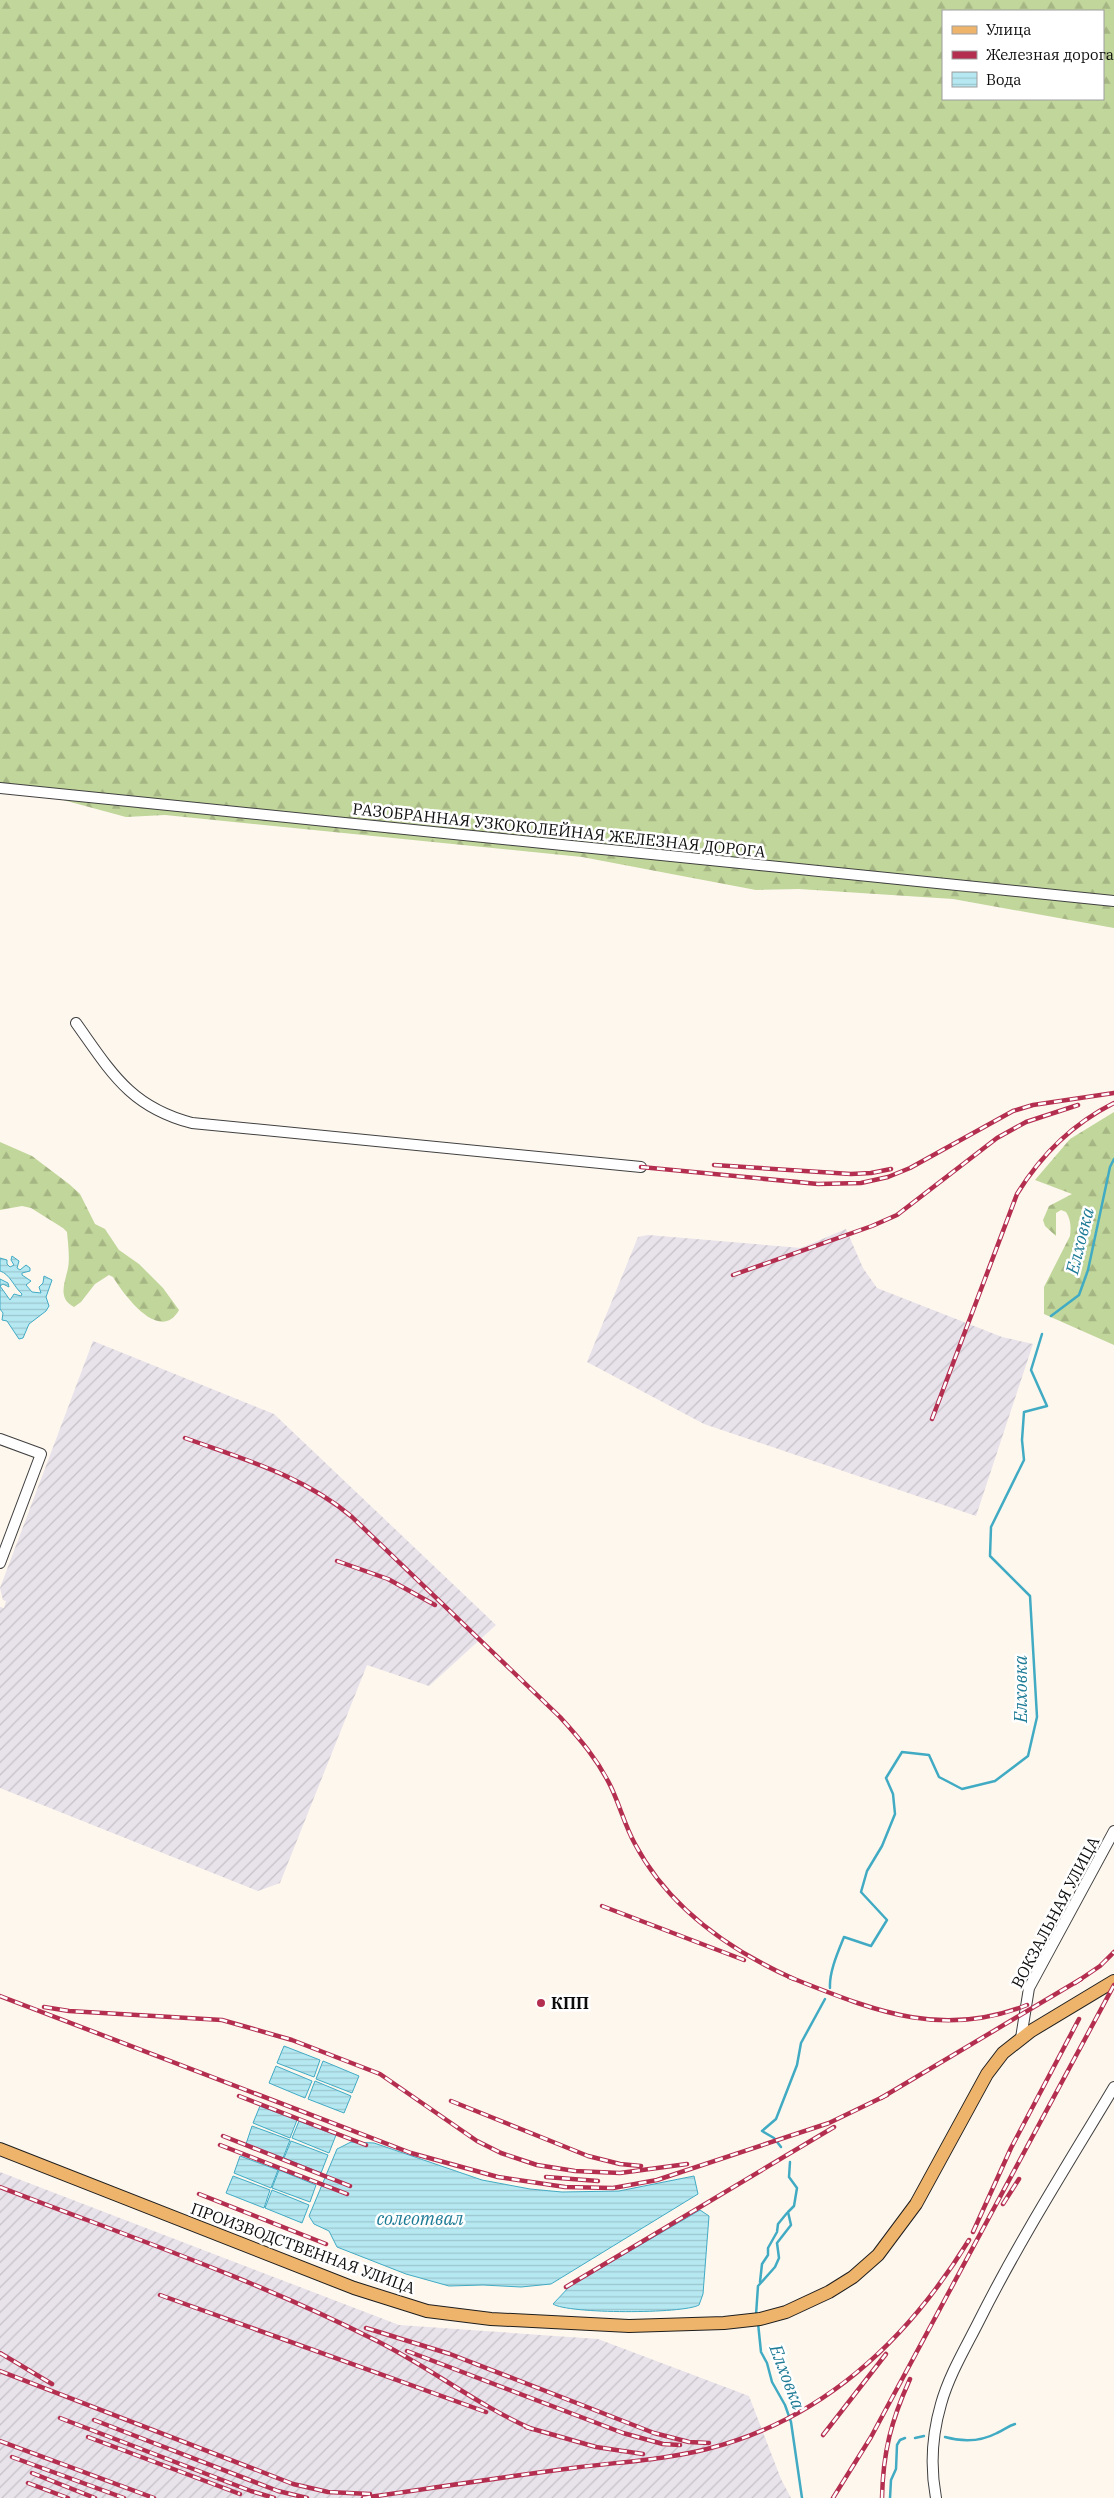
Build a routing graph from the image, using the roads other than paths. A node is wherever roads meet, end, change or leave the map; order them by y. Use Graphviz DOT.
graph roads {
  1 [pos="0,788"];
  2 [pos="1114,901"];
  3 [pos="76,1023"];
  4 [pos="641,1167"];
  5 [pos="0,1439"];
  6 [pos="0,1563"];
  7 [pos="1114,1831"];
  8 [pos="1114,1981"];
  9 [pos="1021,2038"];
  10 [pos="1114,2087"];
  11 [pos="0,2149"];
  12 [pos="936,2498"];
  1 -- 2 [label="street, РАЗОБРАННАЯ УЗКОКОЛЕЙНАЯ ЖЕЛЕЗНАЯ ДОРОГА"];
  3 -- 4 [label="street"];
  5 -- 6 [label="street"];
  7 -- 9 [label="street, ВОКЗАЛЬНАЯ УЛИЦА"];
  8 -- 9 [label="main road, ПРОИЗВОДСТВЕННАЯ УЛИЦА"];
  9 -- 11 [label="main road, ПРОИЗВОДСТВЕННАЯ УЛИЦА"];
  10 -- 12 [label="street"];
}
